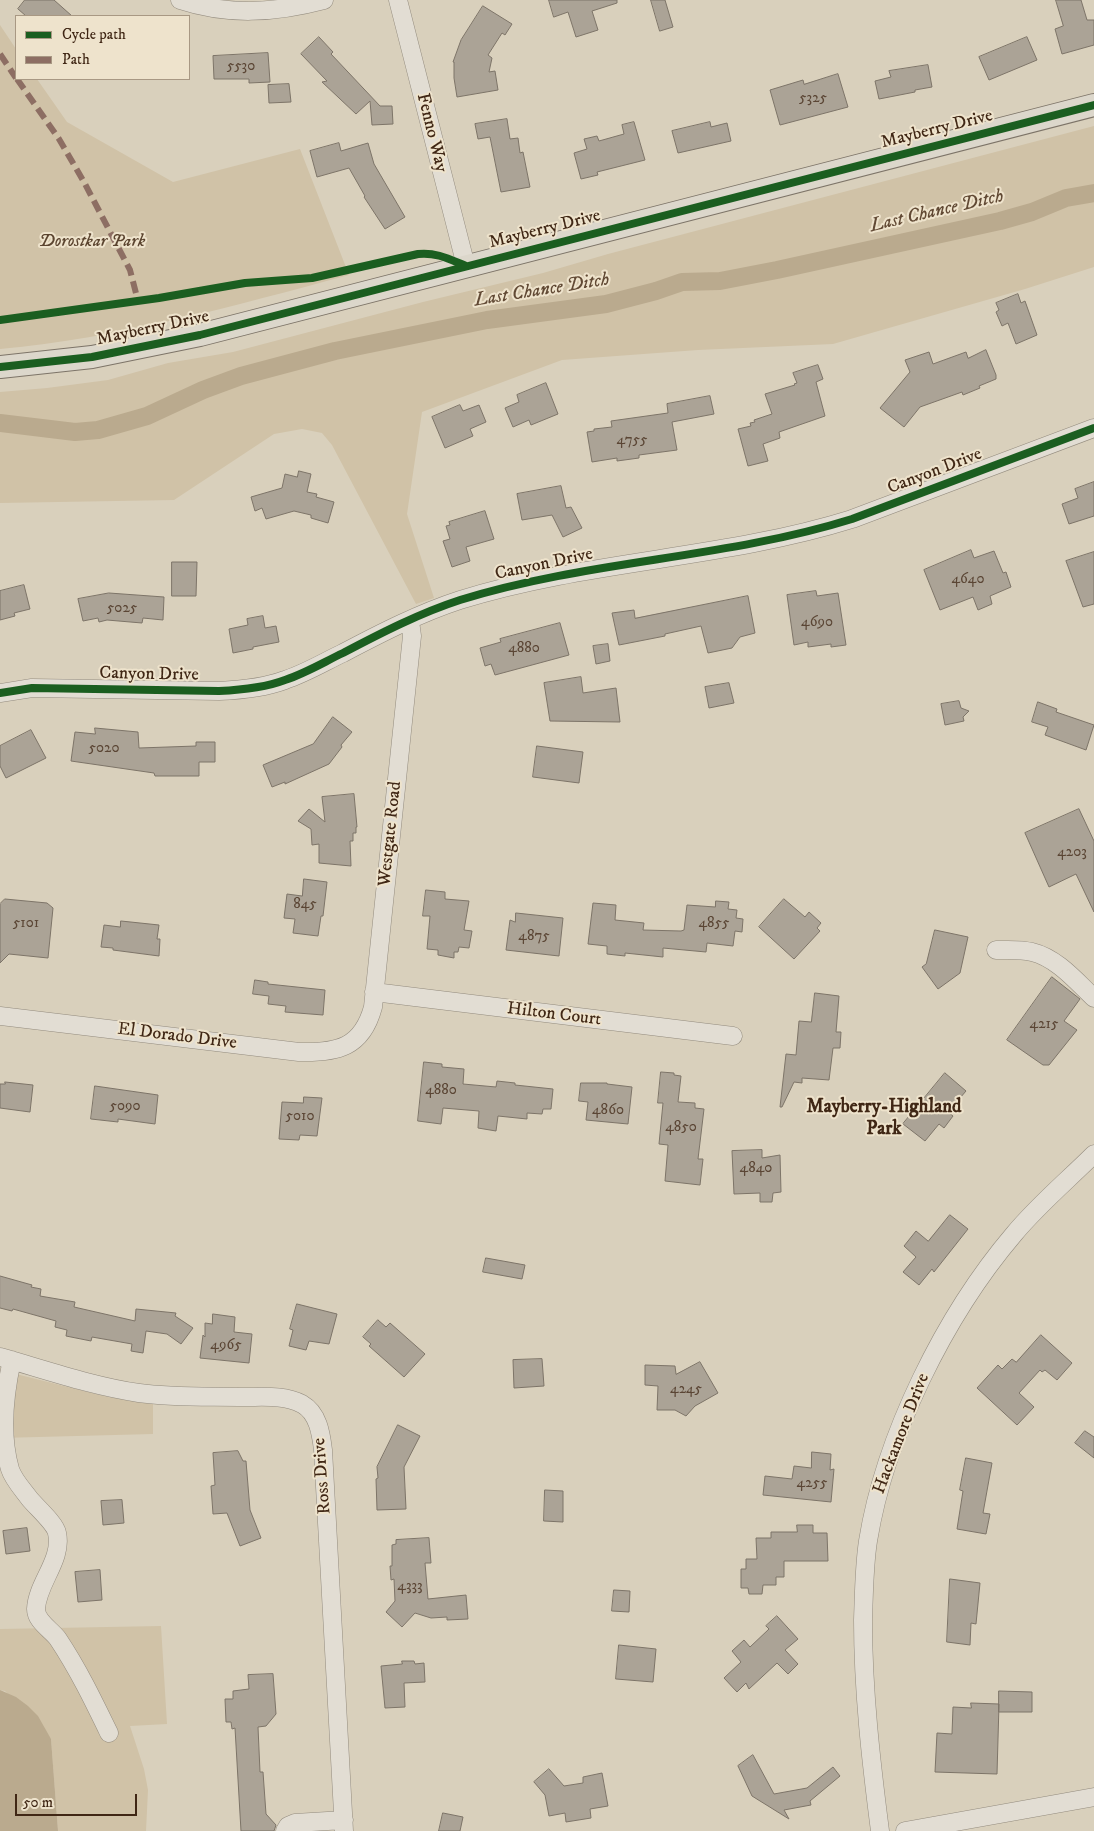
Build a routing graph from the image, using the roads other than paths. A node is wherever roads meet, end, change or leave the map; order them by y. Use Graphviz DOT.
graph roads {
  1 [pos="180,0"];
  2 [pos="324,0"];
  3 [pos="398,0"];
  4 [pos="1094,105"];
  5 [pos="466,266"];
  6 [pos="0,366"];
  7 [pos="1094,428"];
  8 [pos="410,621"];
  9 [pos="0,692"];
  10 [pos="996,950"];
  11 [pos="374,992"];
  12 [pos="1094,998"];
  13 [pos="0,1016"];
  14 [pos="733,1036"];
  15 [pos="354,1042"];
  16 [pos="1094,1154"];
  17 [pos="6,1359"];
  18 [pos="109,1733"];
  19 [pos="1094,1797"];
  20 [pos="344,1825"];
  21 [pos="285,1831"];
  22 [pos="880,1831"];
  23 [pos="905,1831"];
  1 -- 2 [label="street"];
  3 -- 5 [label="street, Fenno Way"];
  4 -- 5 [label="main road, Mayberry Drive"];
  5 -- 6 [label="main road, Mayberry Drive"];
  7 -- 8 [label="street, Canyon Drive"];
  8 -- 9 [label="street, Canyon Drive"];
  8 -- 11 [label="street, Westgate Road"];
  10 -- 12 [label="street"];
  11 -- 14 [label="street, Hilton Court"];
  11 -- 15 [label="street, Westgate Road"];
  13 -- 15 [label="street, El Dorado Drive"];
  16 -- 22 [label="street, Hackamore Drive"];
  17 -- 18 [label="street"];
  17 -- 20 [label="street, Ross Drive"];
  19 -- 23 [label="street"];
  20 -- 21 [label="street"];
}
